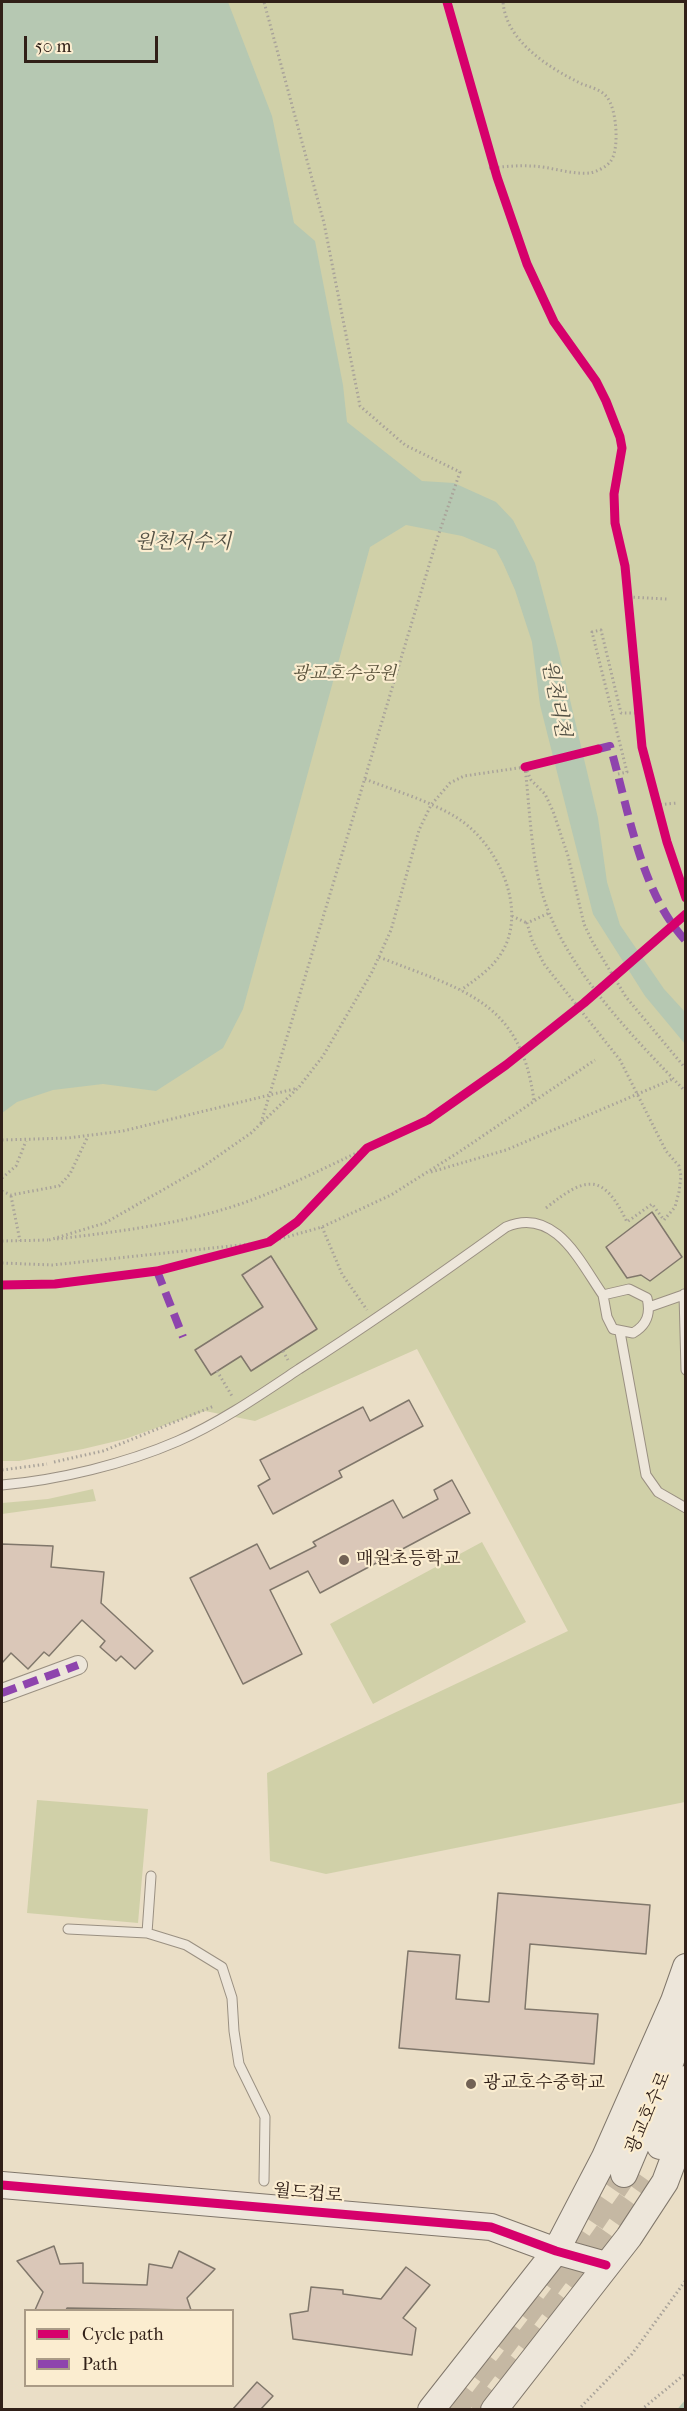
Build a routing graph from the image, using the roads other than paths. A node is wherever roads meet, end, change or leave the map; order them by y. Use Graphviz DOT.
graph roads {
  1 [pos="685,1294"];
  2 [pos="603,1295"];
  3 [pos="649,1307"];
  4 [pos="620,1332"];
  5 [pos="686,1370"];
  6 [pos="2,1485"];
  7 [pos="685,1507"];
  8 [pos="78,1665"];
  9 [pos="2,1693"];
  10 [pos="151,1876"];
  11 [pos="68,1929"];
  12 [pos="147,1933"];
  13 [pos="686,1967"];
  14 [pos="686,2018"];
  15 [pos="686,2079"];
  16 [pos="686,2126"];
  17 [pos="264,2181"];
  18 [pos="2,2184"];
  19 [pos="556,2251"];
  20 [pos="606,2265"];
  21 [pos="431,2409"];
  22 [pos="494,2409"];
  1 -- 3 [label="lane"];
  1 -- 5 [label="lane"];
  2 -- 3 [label="lane"];
  2 -- 4 [label="lane"];
  2 -- 6 [label="lane"];
  3 -- 4 [label="lane"];
  4 -- 7 [label="lane"];
  8 -- 9 [label="street"];
  10 -- 12 [label="lane"];
  11 -- 12 [label="lane"];
  12 -- 17 [label="lane"];
  13 -- 19 [label="main road"];
  14 -- 15 [label="main road, 광교호수로"];
  16 -- 20 [label="main road"];
  18 -- 19 [label="main road, 월드컵로"];
  19 -- 20 [label="main road, 월드컵로"];
  19 -- 21 [label="main road"];
  20 -- 22 [label="main road"];
}
